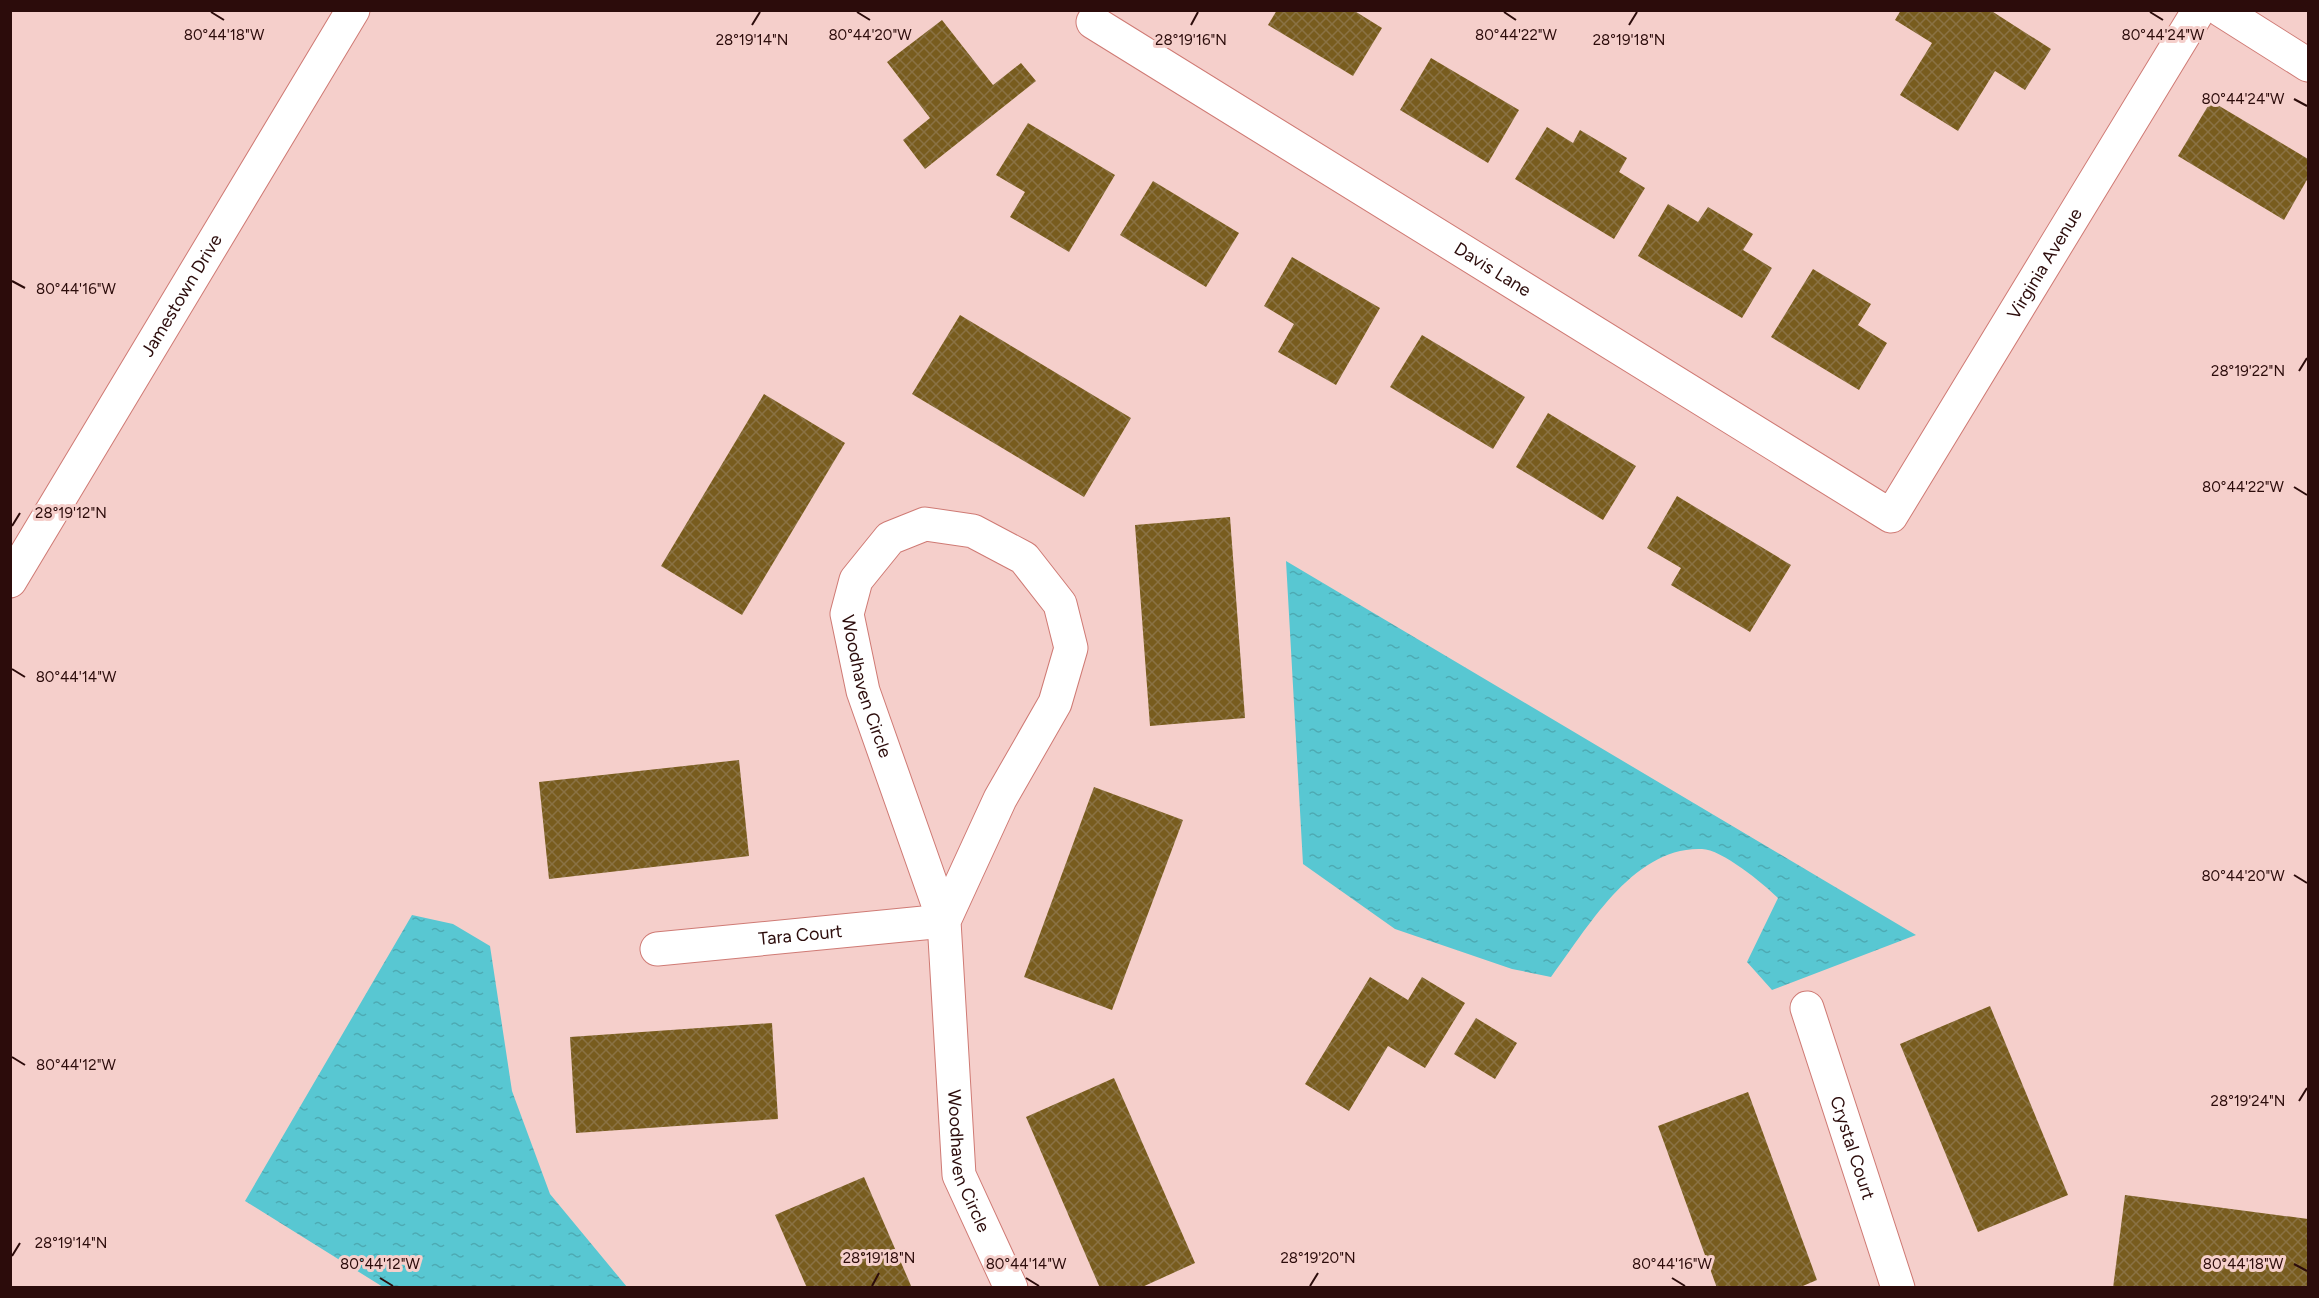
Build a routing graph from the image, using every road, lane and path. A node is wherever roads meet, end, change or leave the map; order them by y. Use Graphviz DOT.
graph roads {
  1 [pos="353,10"];
  2 [pos="2199,10"];
  3 [pos="2221,10"];
  4 [pos="1093,22"];
  5 [pos="2308,65"];
  6 [pos="1891,516"];
  7 [pos="10,581"];
  8 [pos="944,921"];
  9 [pos="657,949"];
  10 [pos="1807,1008"];
  11 [pos="1011,1287"];
  12 [pos="1898,1287"];
  1 -- 7 [label="street, Jamestown Drive"];
  2 -- 6 [label="street, Virginia Avenue"];
  3 -- 5 [label="street"];
  4 -- 6 [label="street, Davis Lane"];
  8 -- 8 [label="street, Woodhaven Circle"];
  8 -- 9 [label="street, Tara Court"];
  8 -- 11 [label="street, Woodhaven Circle"];
  10 -- 12 [label="street, Crystal Court"];
}
